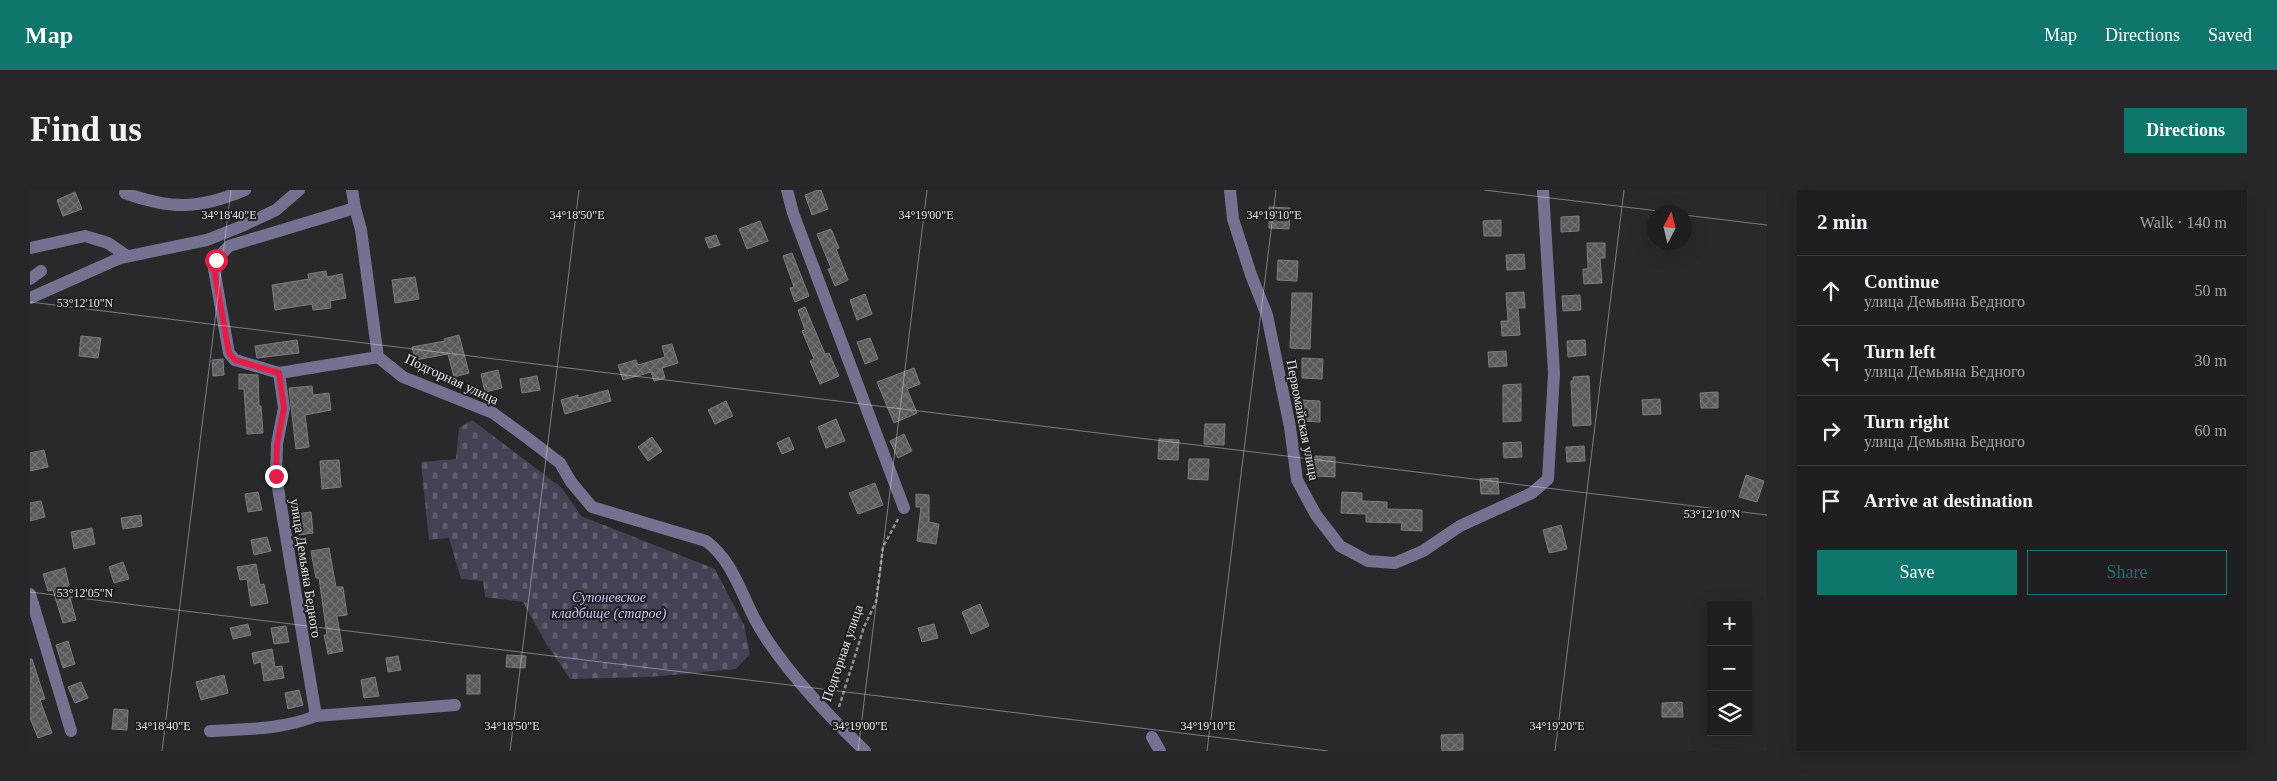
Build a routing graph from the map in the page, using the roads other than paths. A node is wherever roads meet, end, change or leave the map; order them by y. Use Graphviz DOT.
graph roads {
  1 [pos="245,190"];
  2 [pos="299,190"];
  3 [pos="352,190"];
  4 [pos="786,190"];
  5 [pos="1230,190"];
  6 [pos="1543,190"];
  7 [pos="126,193"];
  8 [pos="355,208"];
  9 [pos="31,248"];
  10 [pos="127,256"];
  11 [pos="41,271"];
  12 [pos="30,279"];
  13 [pos="30,298"];
  14 [pos="378,357"];
  15 [pos="279,373"];
  16 [pos="904,508"];
  17 [pos="30,594"];
  18 [pos="455,705"];
  19 [pos="316,716"];
  20 [pos="71,731"];
  21 [pos="210,731"];
  22 [pos="1152,737"];
  23 [pos="865,751"];
  24 [pos="1160,751"];
  1 -- 7 [label="street"];
  2 -- 10 [label="street"];
  3 -- 8 [label="street"];
  4 -- 16 [label="street"];
  5 -- 6 [label="street, Первомайская улица"];
  8 -- 14 [label="street"];
  8 -- 15 [label="street"];
  9 -- 10 [label="street"];
  10 -- 13 [label="street"];
  11 -- 12 [label="street"];
  14 -- 15 [label="street"];
  14 -- 23 [label="street, Подгорная улица"];
  15 -- 19 [label="street, улица Демьяна Бедного"];
  17 -- 20 [label="street"];
  18 -- 19 [label="street"];
  19 -- 21 [label="street"];
  22 -- 24 [label="street"];
}
